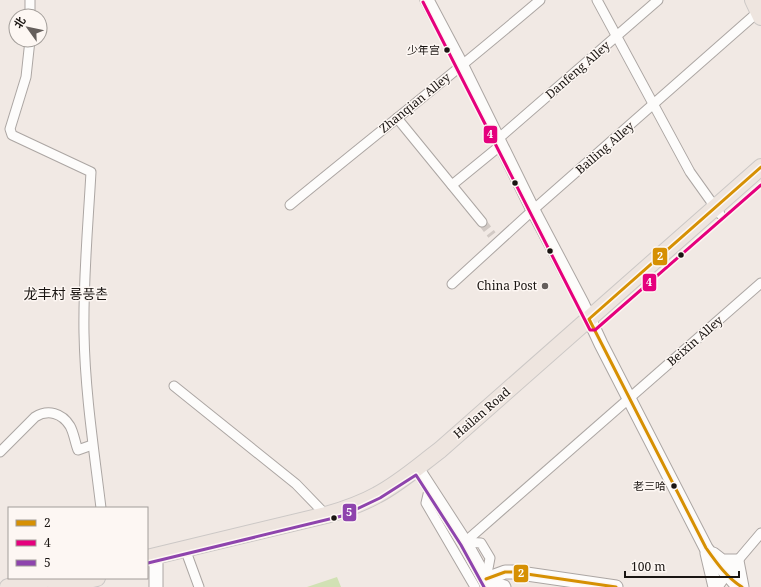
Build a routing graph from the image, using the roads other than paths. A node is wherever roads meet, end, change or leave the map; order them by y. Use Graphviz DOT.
graph roads {
  1 [pos="427,0"];
  2 [pos="540,0"];
  3 [pos="597,0"];
  4 [pos="658,0"];
  5 [pos="758,10"];
  6 [pos="617,37"];
  7 [pos="29,48"];
  8 [pos="462,66"];
  9 [pos="653,105"];
  10 [pos="397,118"];
  11 [pos="499,142"];
  12 [pos="761,167"];
  13 [pos="761,178"];
  14 [pos="452,186"];
  15 [pos="290,205"];
  16 [pos="533,210"];
  17 [pos="717,211"];
  18 [pos="482,222"];
  19 [pos="761,283"];
  20 [pos="452,284"];
  21 [pos="591,322"];
  22 [pos="174,386"];
  23 [pos="629,399"];
  24 [pos="92,445"];
  25 [pos="0,452"];
  26 [pos="423,476"];
  27 [pos="101,507"];
  28 [pos="326,515"];
  29 [pos="761,533"];
  30 [pos="465,542"];
  31 [pos="706,548"];
  32 [pos="188,557"];
  33 [pos="737,561"];
  34 [pos="150,563"];
  35 [pos="46,579"];
  36 [pos="92,579"];
  37 [pos="488,583"];
  38 [pos="736,583"];
  39 [pos="8,587"];
  40 [pos="56,587"];
  41 [pos="156,587"];
  42 [pos="199,587"];
  43 [pos="475,587"];
  44 [pos="506,587"];
  45 [pos="616,587"];
  46 [pos="715,587"];
  47 [pos="718,587"];
  1 -- 8 [label="street"];
  2 -- 8 [label="street, Zhanqian Alley"];
  3 -- 6 [label="street"];
  4 -- 6 [label="street, Danfeng Alley"];
  5 -- 9 [label="street, Bailing Alley"];
  6 -- 9 [label="street"];
  6 -- 11 [label="street, Danfeng Alley"];
  7 -- 24 [label="street"];
  8 -- 10 [label="street, Zhanqian Alley"];
  8 -- 11 [label="street"];
  9 -- 16 [label="street, Bailing Alley"];
  9 -- 17 [label="street"];
  10 -- 14 [label="street"];
  10 -- 15 [label="street, Zhanqian Alley"];
  11 -- 14 [label="street, Danfeng Alley"];
  11 -- 16 [label="street"];
  12 -- 17 [label="highway, Hailan Road"];
  13 -- 17 [label="highway, Hailan Road"];
  14 -- 18 [label="street"];
  16 -- 20 [label="street, Bailing Alley"];
  16 -- 21 [label="street"];
  17 -- 21 [label="highway, Hailan Road"];
  19 -- 23 [label="street, Beixin Alley"];
  21 -- 23 [label="street"];
  21 -- 26 [label="highway, Hailan Road"];
  22 -- 28 [label="street"];
  23 -- 30 [label="street, Beixin Alley"];
  23 -- 31 [label="street"];
  24 -- 25 [label="street"];
  24 -- 27 [label="street"];
  26 -- 28 [label="highway, Hailan Road"];
  26 -- 30 [label="street"];
  26 -- 32 [label="highway, Hailan Road"];
  26 -- 43 [label="street"];
  28 -- 34 [label="highway, Hailan Road"];
  29 -- 33 [label="street"];
  30 -- 37 [label="street"];
  31 -- 33 [label="street"];
  31 -- 38 [label="street"];
  31 -- 46 [label="street"];
  32 -- 34 [label="highway, Hailan Road"];
  32 -- 42 [label="street"];
  33 -- 38 [label="street"];
  33 -- 38 [label="street"];
  34 -- 41 [label="street"];
  35 -- 39 [label="highway"];
  36 -- 40 [label="highway"];
  37 -- 44 [label="street"];
  37 -- 45 [label="street"];
  38 -- 47 [label="street"];
}
